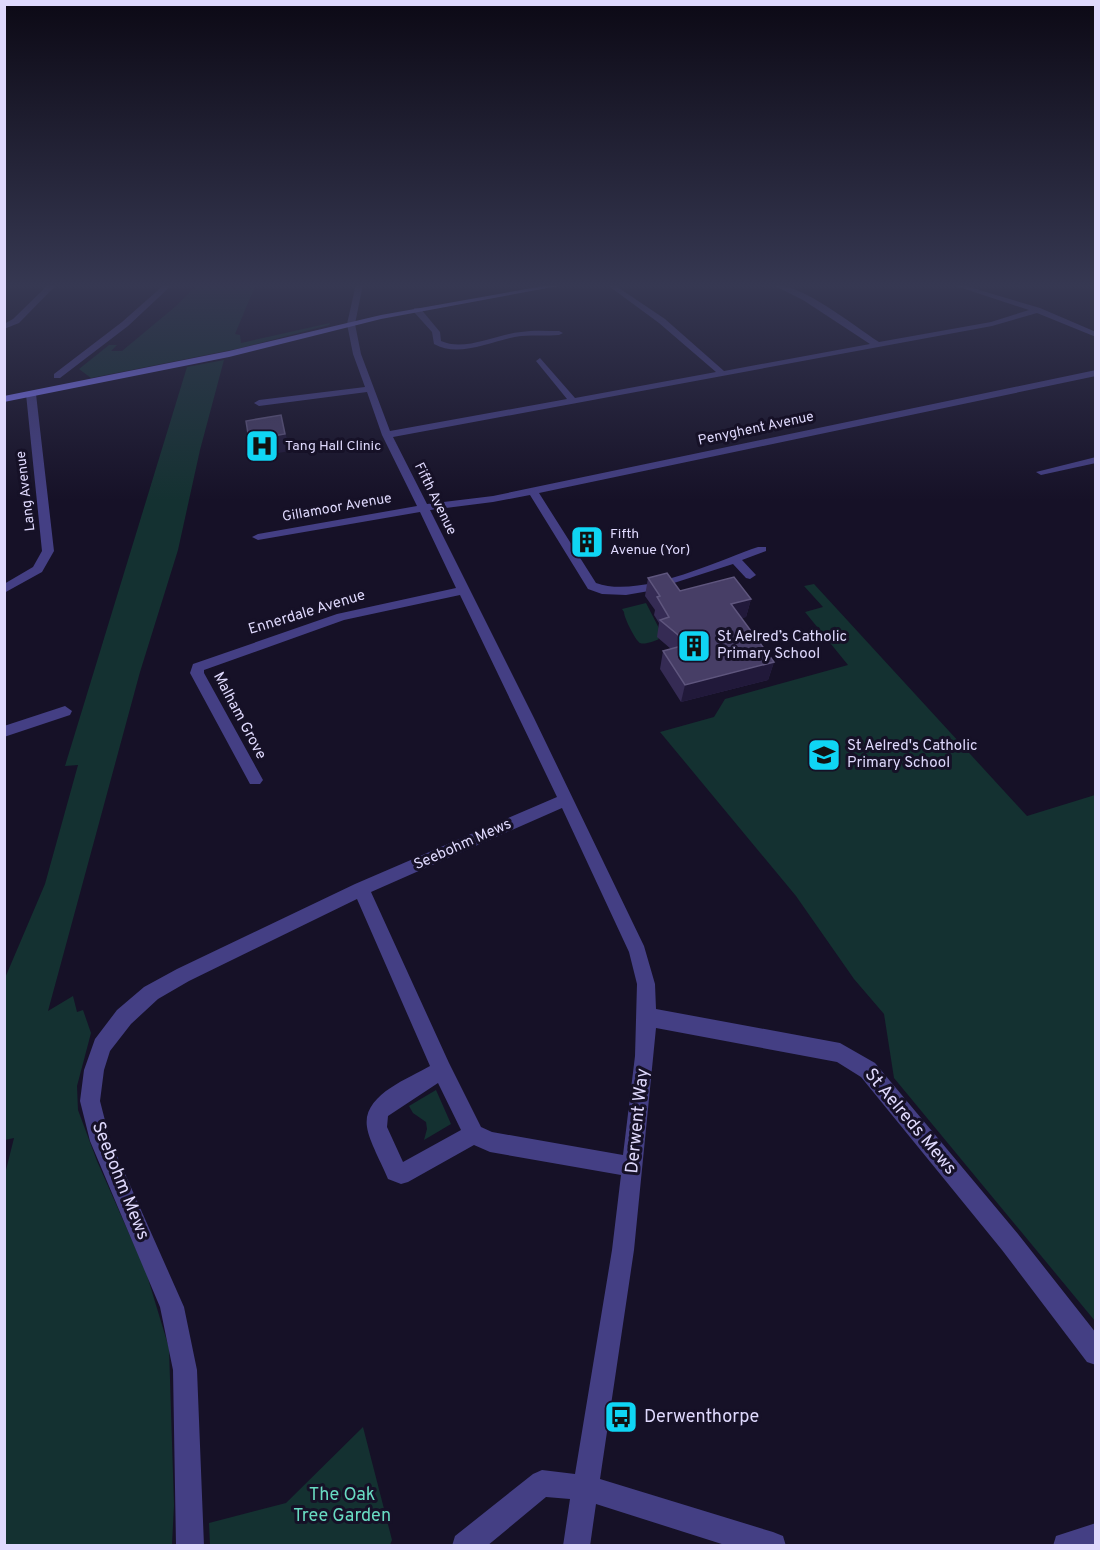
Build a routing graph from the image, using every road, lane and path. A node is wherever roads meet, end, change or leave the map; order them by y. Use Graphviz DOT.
graph roads {
  1 [pos="83,356"];
  2 [pos="213,356"];
  3 [pos="358,356"];
  4 [pos="703,356"];
  5 [pos="814,356"];
  6 [pos="540,361"];
  7 [pos="722,373"];
  8 [pos="1095,373"];
  9 [pos="57,376"];
  10 [pos="370,389"];
  11 [pos="31,394"];
  12 [pos="4,399"];
  13 [pos="573,401"];
  14 [pos="259,403"];
  15 [pos="387,435"];
  16 [pos="1095,460"];
  17 [pos="1041,472"];
  18 [pos="532,490"];
  19 [pos="422,508"];
  20 [pos="258,537"];
  21 [pos="762,549"];
  22 [pos="734,558"];
  23 [pos="750,575"];
  24 [pos="4,589"];
  25 [pos="463,590"];
  26 [pos="198,667"];
  27 [pos="65,711"];
  28 [pos="527,718"];
  29 [pos="4,732"];
  30 [pos="255,780"];
  31 [pos="565,800"];
  32 [pos="361,889"];
  33 [pos="647,1017"];
  34 [pos="442,1070"];
  35 [pos="474,1134"];
  36 [pos="633,1167"];
  37 [pos="1095,1353"];
  38 [pos="586,1488"];
  39 [pos="1095,1536"];
  40 [pos="190,1545"];
  41 [pos="465,1545"];
  42 [pos="576,1545"];
  43 [pos="772,1545"];
  44 [pos="1066,1545"];
  1 -- 9 [label="street"];
  2 -- 11 [label="street"];
  3 -- 10 [label="street, Fifth Avenue"];
  4 -- 7 [label="street"];
  5 -- 7 [label="street"];
  6 -- 13 [label="street"];
  7 -- 13 [label="street"];
  8 -- 18 [label="street, Penyghent Avenue"];
  10 -- 14 [label="street"];
  10 -- 15 [label="street, Fifth Avenue"];
  11 -- 12 [label="street"];
  11 -- 24 [label="street, Lang Avenue"];
  13 -- 15 [label="street"];
  15 -- 19 [label="street, Fifth Avenue"];
  16 -- 17 [label="street"];
  18 -- 19 [label="street, Penyghent Avenue"];
  18 -- 22 [label="street"];
  19 -- 20 [label="street, Gillamoor Avenue"];
  19 -- 25 [label="street, Fifth Avenue"];
  21 -- 22 [label="street"];
  22 -- 23 [label="street"];
  25 -- 26 [label="street, Ennerdale Avenue"];
  25 -- 28 [label="street, Fifth Avenue"];
  26 -- 30 [label="street, Malham Grove"];
  27 -- 29 [label="street"];
  28 -- 31 [label="street, Derwent Way"];
  31 -- 32 [label="street, Seebohm Mews"];
  31 -- 33 [label="street, Derwent Way"];
  32 -- 34 [label="street"];
  32 -- 40 [label="street, Seebohm Mews"];
  33 -- 36 [label="street, Derwent Way"];
  33 -- 37 [label="street, St Aelreds Mews"];
  34 -- 35 [label="street"];
  34 -- 35 [label="street"];
  35 -- 36 [label="street"];
  36 -- 38 [label="street, Derwent Way"];
  38 -- 41 [label="street"];
  38 -- 42 [label="street, Derwent Way"];
  38 -- 43 [label="street"];
  39 -- 44 [label="street"];
}
